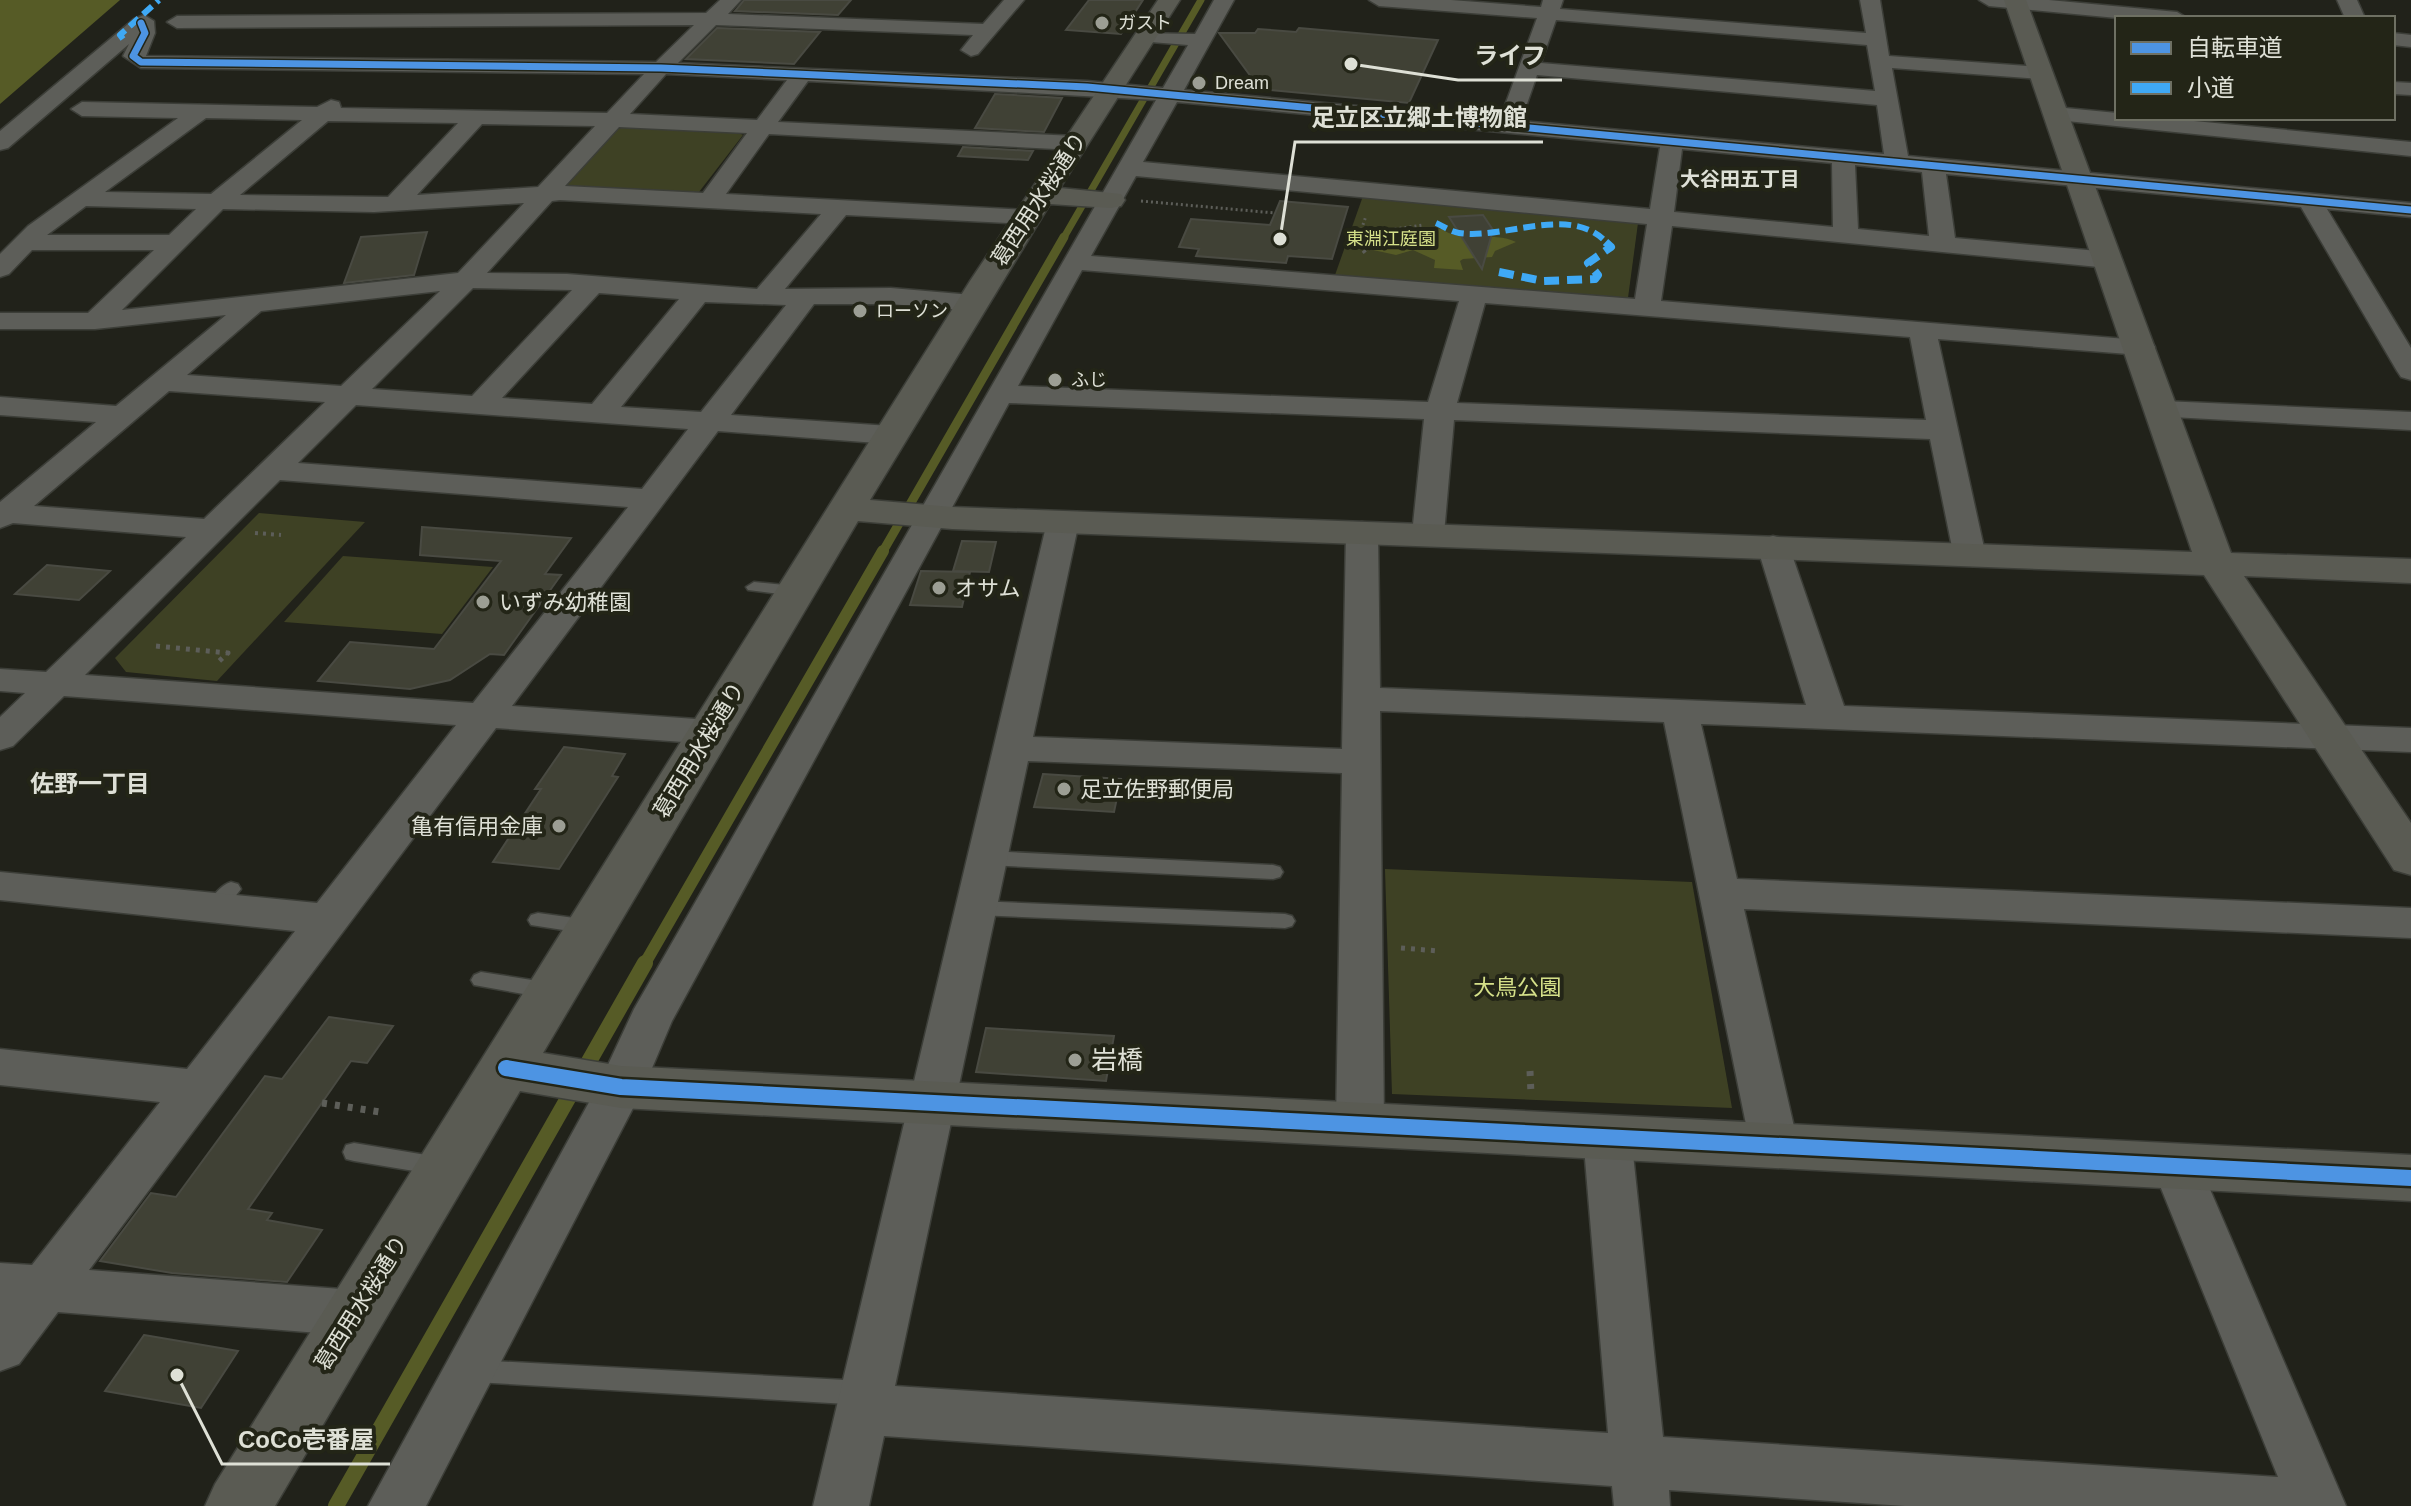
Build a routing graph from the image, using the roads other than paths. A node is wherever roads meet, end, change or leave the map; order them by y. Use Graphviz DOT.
graph roads {
  1 [pos="167,0"];
  2 [pos="459,0"];
  3 [pos="1014,0"];
  4 [pos="1224,0"];
  5 [pos="1379,0"];
  6 [pos="1870,0"];
  7 [pos="2007,1"];
  8 [pos="1551,7"];
  9 [pos="721,9"];
  10 [pos="2157,16"];
  11 [pos="438,18"];
  12 [pos="177,22"];
  13 [pos="141,23"];
  14 [pos="1158,25"];
  15 [pos="988,30"];
  16 [pos="1197,40"];
  17 [pos="1879,51"];
  18 [pos="381,65"];
  19 [pos="661,68"];
  20 [pos="1531,68"];
  21 [pos="2041,73"];
  22 [pos="802,74"];
  23 [pos="946,81"];
  24 [pos="1119,90"];
  25 [pos="1167,94"];
  26 [pos="1887,99"];
  27 [pos="82,109"];
  28 [pos="200,112"];
  29 [pos="323,114"];
  30 [pos="2055,114"];
  31 [pos="476,117"];
  32 [pos="2115,118"];
  33 [pos="614,120"];
  34 [pos="2153,120"];
  35 [pos="1508,126"];
  36 [pos="2267,127"];
  37 [pos="763,128"];
  38 [pos="1672,141"];
  39 [pos="0,143"];
  40 [pos="1075,143"];
  41 [pos="2411,149"];
  42 [pos="1843,157"];
  43 [pos="1897,162"];
  44 [pos="1933,165"];
  45 [pos="1130,168"];
  46 [pos="2080,178"];
  47 [pos="546,193"];
  48 [pos="80,199"];
  49 [pos="1123,200"];
  50 [pos="2309,200"];
  51 [pos="218,201"];
  52 [pos="709,201"];
  53 [pos="396,203"];
  54 [pos="1045,203"];
  55 [pos="839,208"];
  56 [pos="2411,210"];
  57 [pos="1660,217"];
  58 [pos="1846,235"];
  59 [pos="177,242"];
  60 [pos="24,243"];
  61 [pos="1943,244"];
  62 [pos="2109,260"];
  63 [pos="1073,262"];
  64 [pos="0,269"];
  65 [pos="466,280"];
  66 [pos="592,284"];
  67 [pos="697,294"];
  68 [pos="1474,294"];
  69 [pos="763,298"];
  70 [pos="805,298"];
  71 [pos="972,303"];
  72 [pos="250,304"];
  73 [pos="1647,308"];
  74 [pos="2376,312"];
  75 [pos="2411,315"];
  76 [pos="0,321"];
  77 [pos="95,321"];
  78 [pos="1922,329"];
  79 [pos="2141,347"];
  80 [pos="2411,371"];
  81 [pos="163,382"];
  82 [pos="999,394"];
  83 [pos="349,395"];
  84 [pos="481,403"];
  85 [pos="0,406"];
  86 [pos="2163,410"];
  87 [pos="1440,411"];
  88 [pos="601,412"];
  89 [pos="122,415"];
  90 [pos="712,421"];
  91 [pos="2411,421"];
  92 [pos="1942,430"];
  93 [pos="890,435"];
  94 [pos="271,470"];
  95 [pos="652,499"];
  96 [pos="2,505"];
  97 [pos="895,513"];
  98 [pos="1063,522"];
  99 [pos="212,529"];
  100 [pos="1362,532"];
  101 [pos="1428,534"];
  102 [pos="1773,546"];
  103 [pos="1969,552"];
  104 [pos="2216,564"];
  105 [pos="2411,571"];
  106 [pos="0,680"];
  107 [pos="55,684"];
  108 [pos="1364,699"];
  109 [pos="1680,712"];
  110 [pos="484,716"];
  111 [pos="1829,718"];
  112 [pos="710,732"];
  113 [pos="2330,737"];
  114 [pos="0,738"];
  115 [pos="2411,740"];
  116 [pos="1015,748"];
  117 [pos="1363,762"];
  118 [pos="988,858"];
  119 [pos="2411,859"];
  120 [pos="1273,872"];
  121 [pos="0,886"];
  122 [pos="1720,893"];
  123 [pos="349,902"];
  124 [pos="977,908"];
  125 [pos="538,920"];
  126 [pos="1285,921"];
  127 [pos="2411,923"];
  128 [pos="592,928"];
  129 [pos="481,980"];
  130 [pos="553,991"];
  131 [pos="0,1067"];
  132 [pos="520,1071"];
  133 [pos="610,1085"];
  134 [pos="197,1088"];
  135 [pos="931,1102"];
  136 [pos="1360,1123"];
  137 [pos="1607,1135"];
  138 [pos="1774,1144"];
  139 [pos="354,1152"];
  140 [pos="2176,1166"];
  141 [pos="445,1167"];
  142 [pos="2411,1178"];
  143 [pos="23,1286"];
  144 [pos="355,1313"];
  145 [pos="0,1347"];
  146 [pos="469,1371"];
  147 [pos="865,1402"];
  148 [pos="1640,1483"];
  149 [pos="238,1506"];
  150 [pos="396,1506"];
  151 [pos="841,1506"];
  152 [pos="2302,1506"];
  153 [pos="2318,1506"];
  1 -- 13 [label="street"];
  2 -- 11 [label="street"];
  3 -- 15 [label="street"];
  4 -- 16 [label="street"];
  5 -- 8 [label="street"];
  6 -- 17 [label="street"];
  7 -- 10 [label="street"];
  7 -- 21 [label="street"];
  8 -- 17 [label="street"];
  8 -- 20 [label="street"];
  9 -- 11 [label="street"];
  9 -- 15 [label="street"];
  9 -- 19 [label="street"];
  11 -- 12 [label="street"];
  11 -- 18 [label="street"];
  13 -- 18 [label="street"];
  13 -- 39 [label="street"];
  14 -- 16 [label="street"];
  14 -- 24 [label="street, 葛西用水桜通り"];
  15 -- 23 [label="street"];
  16 -- 25 [label="street"];
  17 -- 21 [label="street"];
  17 -- 26 [label="street"];
  18 -- 19 [label="street"];
  18 -- 29 [label="street"];
  19 -- 22 [label="street"];
  19 -- 33 [label="street"];
  20 -- 26 [label="street"];
  20 -- 35 [label="street"];
  21 -- 30 [label="street"];
  22 -- 23 [label="street"];
  22 -- 37 [label="street"];
  23 -- 24 [label="street"];
  24 -- 25 [label="street"];
  24 -- 40 [label="street, 葛西用水桜通り"];
  25 -- 35 [label="street"];
  25 -- 45 [label="street"];
  26 -- 43 [label="street"];
  27 -- 28 [label="street"];
  28 -- 29 [label="street"];
  28 -- 48 [label="street"];
  29 -- 31 [label="street"];
  29 -- 51 [label="street"];
  30 -- 32 [label="street"];
  30 -- 46 [label="street"];
  31 -- 33 [label="street"];
  31 -- 53 [label="street"];
  33 -- 37 [label="street"];
  33 -- 47 [label="street"];
  34 -- 36 [label="street"];
  35 -- 38 [label="street"];
  36 -- 41 [label="street"];
  37 -- 40 [label="street"];
  37 -- 52 [label="street"];
  38 -- 42 [label="street"];
  38 -- 57 [label="street"];
  40 -- 54 [label="street, 葛西用水桜通り"];
  42 -- 43 [label="street"];
  42 -- 58 [label="street"];
  43 -- 44 [label="street"];
  44 -- 46 [label="street"];
  44 -- 61 [label="street"];
  45 -- 49 [label="street"];
  45 -- 57 [label="street"];
  46 -- 50 [label="street"];
  46 -- 62 [label="street"];
  47 -- 52 [label="street"];
  47 -- 53 [label="street"];
  47 -- 65 [label="street"];
  48 -- 51 [label="street"];
  48 -- 60 [label="street"];
  49 -- 54 [label="street"];
  49 -- 63 [label="street"];
  50 -- 56 [label="street"];
  50 -- 74 [label="street"];
  51 -- 53 [label="street"];
  51 -- 59 [label="street"];
  52 -- 55 [label="street"];
  54 -- 55 [label="street"];
  54 -- 71 [label="street, 葛西用水桜通り"];
  55 -- 69 [label="street"];
  57 -- 58 [label="street"];
  57 -- 73 [label="street"];
  58 -- 61 [label="street"];
  59 -- 60 [label="street"];
  59 -- 77 [label="street"];
  60 -- 64 [label="street"];
  61 -- 62 [label="street"];
  62 -- 79 [label="street"];
  63 -- 68 [label="street"];
  63 -- 82 [label="street"];
  65 -- 66 [label="street"];
  65 -- 72 [label="street"];
  65 -- 83 [label="street"];
  66 -- 67 [label="street"];
  66 -- 84 [label="street"];
  67 -- 69 [label="street"];
  67 -- 88 [label="street"];
  68 -- 73 [label="street"];
  68 -- 87 [label="street"];
  69 -- 70 [label="street"];
  70 -- 71 [label="street"];
  70 -- 90 [label="street"];
  71 -- 93 [label="street, 葛西用水桜通り"];
  72 -- 77 [label="street"];
  72 -- 81 [label="street"];
  73 -- 78 [label="street"];
  74 -- 75 [label="street"];
  74 -- 80 [label="street"];
  76 -- 77 [label="street"];
  78 -- 79 [label="street"];
  78 -- 92 [label="street"];
  79 -- 86 [label="street"];
  81 -- 83 [label="street"];
  81 -- 89 [label="street"];
  82 -- 87 [label="street"];
  82 -- 97 [label="street"];
  83 -- 84 [label="street"];
  83 -- 94 [label="street"];
  84 -- 88 [label="street"];
  85 -- 89 [label="street"];
  86 -- 91 [label="street"];
  86 -- 104 [label="street"];
  87 -- 92 [label="street"];
  87 -- 101 [label="street"];
  88 -- 90 [label="street"];
  89 -- 96 [label="street"];
  90 -- 93 [label="street"];
  90 -- 95 [label="street"];
  92 -- 103 [label="street"];
  93 -- 97 [label="street, 葛西用水桜通り"];
  94 -- 95 [label="street"];
  94 -- 99 [label="street"];
  95 -- 110 [label="street"];
  96 -- 99 [label="street"];
  97 -- 98 [label="street"];
  97 -- 112 [label="street, 葛西用水桜通り"];
  97 -- 133 [label="street"];
  98 -- 100 [label="street"];
  98 -- 116 [label="street"];
  99 -- 107 [label="street"];
  100 -- 101 [label="street"];
  100 -- 108 [label="street"];
  101 -- 102 [label="street"];
  102 -- 103 [label="street"];
  102 -- 111 [label="street"];
  103 -- 104 [label="street"];
  104 -- 105 [label="street"];
  104 -- 113 [label="street"];
  106 -- 107 [label="street"];
  107 -- 110 [label="street"];
  107 -- 114 [label="street"];
  108 -- 109 [label="street"];
  108 -- 117 [label="street"];
  109 -- 111 [label="street"];
  109 -- 122 [label="street"];
  110 -- 112 [label="street"];
  110 -- 123 [label="street"];
  111 -- 113 [label="street"];
  112 -- 128 [label="street, 葛西用水桜通り"];
  113 -- 115 [label="street"];
  113 -- 119 [label="street"];
  116 -- 117 [label="street"];
  116 -- 118 [label="street"];
  117 -- 136 [label="street"];
  118 -- 120 [label="lane"];
  118 -- 124 [label="street"];
  121 -- 123 [label="street"];
  122 -- 127 [label="street"];
  122 -- 138 [label="street"];
  123 -- 134 [label="street"];
  124 -- 126 [label="lane"];
  124 -- 135 [label="street"];
  125 -- 128 [label="lane"];
  128 -- 130 [label="street, 葛西用水桜通り"];
  129 -- 130 [label="lane"];
  130 -- 132 [label="street, 葛西用水桜通り"];
  131 -- 134 [label="street"];
  132 -- 133 [label="street"];
  132 -- 141 [label="street, 葛西用水桜通り"];
  133 -- 135 [label="street"];
  133 -- 146 [label="street"];
  134 -- 143 [label="street"];
  135 -- 136 [label="street"];
  135 -- 147 [label="street"];
  136 -- 137 [label="street"];
  137 -- 138 [label="street"];
  137 -- 148 [label="street"];
  138 -- 140 [label="street"];
  139 -- 141 [label="lane"];
  140 -- 142 [label="street"];
  140 -- 153 [label="street"];
  141 -- 144 [label="street, 葛西用水桜通り"];
  143 -- 144 [label="street"];
  143 -- 145 [label="street"];
  144 -- 149 [label="street, 葛西用水桜通り"];
  146 -- 147 [label="lane"];
  146 -- 150 [label="street"];
  147 -- 148 [label="street"];
  147 -- 151 [label="street"];
  148 -- 152 [label="street"];
}
